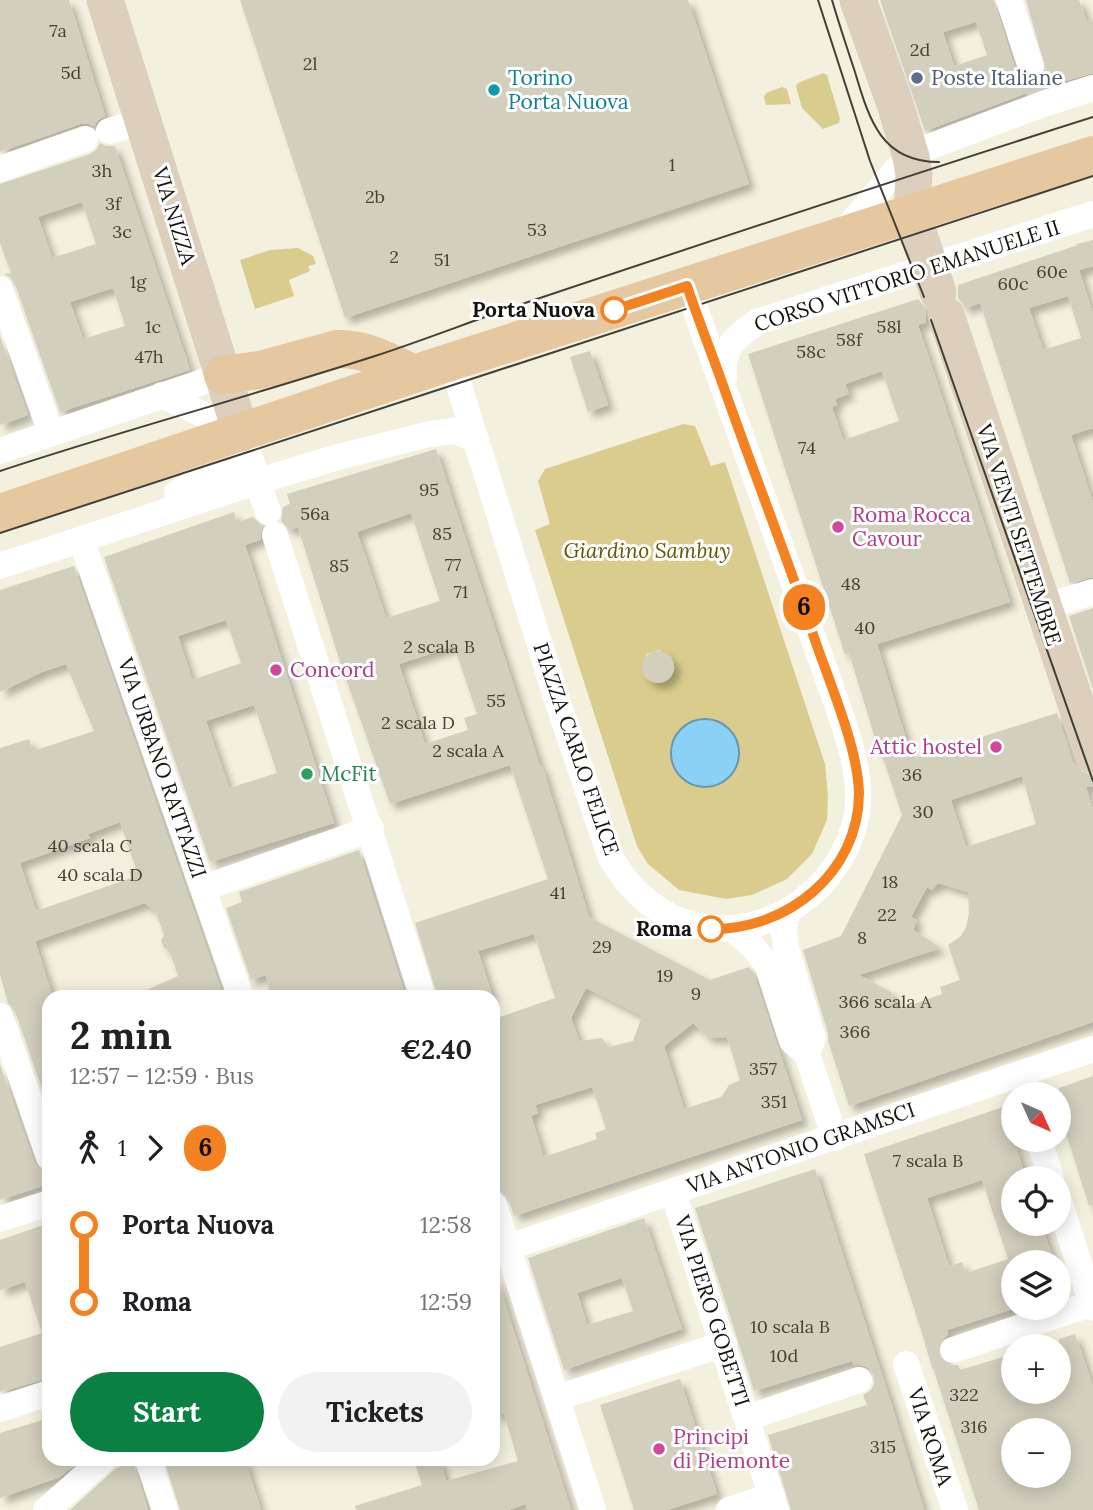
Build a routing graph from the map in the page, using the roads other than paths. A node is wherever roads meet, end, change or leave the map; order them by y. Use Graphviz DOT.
graph roads {
  1 [pos="105,0"];
  2 [pos="859,0"];
  3 [pos="1010,0"];
  4 [pos="1031,67"];
  5 [pos="1093,88"];
  6 [pos="145,121"];
  7 [pos="910,154"];
  8 [pos="1093,155"];
  9 [pos="0,169"];
  10 [pos="912,214"];
  11 [pos="1088,224"];
  12 [pos="840,236"];
  13 [pos="687,286"];
  14 [pos="0,289"];
  15 [pos="938,291"];
  16 [pos="462,358"];
  17 [pos="414,374"];
  18 [pos="223,375"];
  19 [pos="724,388"];
  20 [pos="162,395"];
  21 [pos="51,433"];
  22 [pos="475,439"];
  23 [pos="0,451"];
  24 [pos="250,459"];
  25 [pos="0,513"];
  26 [pos="81,539"];
  27 [pos="0,566"];
  28 [pos="1093,592"];
  29 [pos="1044,607"];
  30 [pos="1093,755"];
  31 [pos="371,829"];
  32 [pos="204,888"];
  33 [pos="786,911"];
  34 [pos="733,929"];
  35 [pos="238,990"];
  36 [pos="421,990"];
  37 [pos="0,1016"];
  38 [pos="1093,1049"];
  39 [pos="807,1054"];
  40 [pos="1025,1082"];
  41 [pos="1001,1090"];
  42 [pos="42,1137"];
  43 [pos="835,1138"];
  44 [pos="666,1195"];
  45 [pos="42,1205"];
  46 [pos="0,1219"];
  47 [pos="1070,1236"];
  48 [pos="500,1246"];
  49 [pos="1093,1305"];
  50 [pos="716,1347"];
  51 [pos="953,1350"];
  52 [pos="906,1364"];
  53 [pos="859,1380"];
  54 [pos="557,1398"];
  55 [pos="747,1418"];
  56 [pos="90,1466"];
  57 [pos="150,1466"];
  58 [pos="765,1505"];
  59 [pos="45,1508"];
  60 [pos="165,1510"];
  61 [pos="593,1510"];
  62 [pos="729,1510"];
  63 [pos="955,1510"];
  1 -- 6 [label="street, VIA NIZZA"];
  2 -- 7 [label="street"];
  3 -- 4 [label="street"];
  5 -- 7 [label="street"];
  6 -- 9 [label="street"];
  6 -- 18 [label="street, VIA NIZZA"];
  7 -- 10 [label="street"];
  7 -- 12 [label="street"];
  8 -- 10 [label="main road"];
  10 -- 12 [label="main road"];
  10 -- 15 [label="street, VIA VENTI SETTEMBRE"];
  11 -- 15 [label="street, CORSO VITTORIO EMANUELE II"];
  12 -- 13 [label="main road"];
  13 -- 16 [label="main road"];
  13 -- 19 [label="street, PIAZZA CARLO FELICE"];
  14 -- 21 [label="street"];
  15 -- 19 [label="street, CORSO VITTORIO EMANUELE II"];
  15 -- 29 [label="street, VIA VENTI SETTEMBRE"];
  16 -- 17 [label="main road"];
  16 -- 22 [label="street, PIAZZA CARLO FELICE"];
  17 -- 18 [label="main road"];
  17 -- 24 [label="main road"];
  18 -- 20 [label="street"];
  18 -- 24 [label="street, VIA NIZZA"];
  19 -- 33 [label="street, PIAZZA CARLO FELICE"];
  20 -- 21 [label="street"];
  20 -- 24 [label="street"];
  21 -- 23 [label="street"];
  22 -- 24 [label="street"];
  22 -- 34 [label="street, PIAZZA CARLO FELICE"];
  24 -- 25 [label="main road"];
  24 -- 26 [label="street"];
  24 -- 31 [label="street"];
  26 -- 27 [label="street"];
  26 -- 32 [label="street, VIA URBANO RATTAZZI"];
  28 -- 29 [label="street"];
  29 -- 30 [label="street, VIA VENTI SETTEMBRE"];
  31 -- 32 [label="street"];
  31 -- 36 [label="street"];
  32 -- 35 [label="street, VIA URBANO RATTAZZI"];
  33 -- 34 [label="street, PIAZZA CARLO FELICE"];
  33 -- 39 [label="street"];
  34 -- 39 [label="street"];
  37 -- 42 [label="street"];
  38 -- 40 [label="street, VIA ANTONIO GRAMSCI"];
  39 -- 43 [label="street"];
  41 -- 43 [label="street, VIA ANTONIO GRAMSCI"];
  43 -- 44 [label="street, VIA ANTONIO GRAMSCI"];
  44 -- 48 [label="street, VIA ANTONIO GRAMSCI"];
  44 -- 50 [label="street, VIA PIERO GOBETTI"];
  45 -- 46 [label="street"];
  47 -- 49 [label="street"];
  48 -- 54 [label="street"];
  49 -- 51 [label="street"];
  50 -- 54 [label="street"];
  50 -- 55 [label="street, VIA PIERO GOBETTI"];
  50 -- 58 [label="street"];
  52 -- 63 [label="street, VIA ROMA"];
  53 -- 55 [label="street"];
  54 -- 61 [label="street"];
  55 -- 58 [label="street, VIA PIERO GOBETTI"];
  56 -- 59 [label="street"];
  57 -- 60 [label="street"];
  58 -- 62 [label="street"];
}
